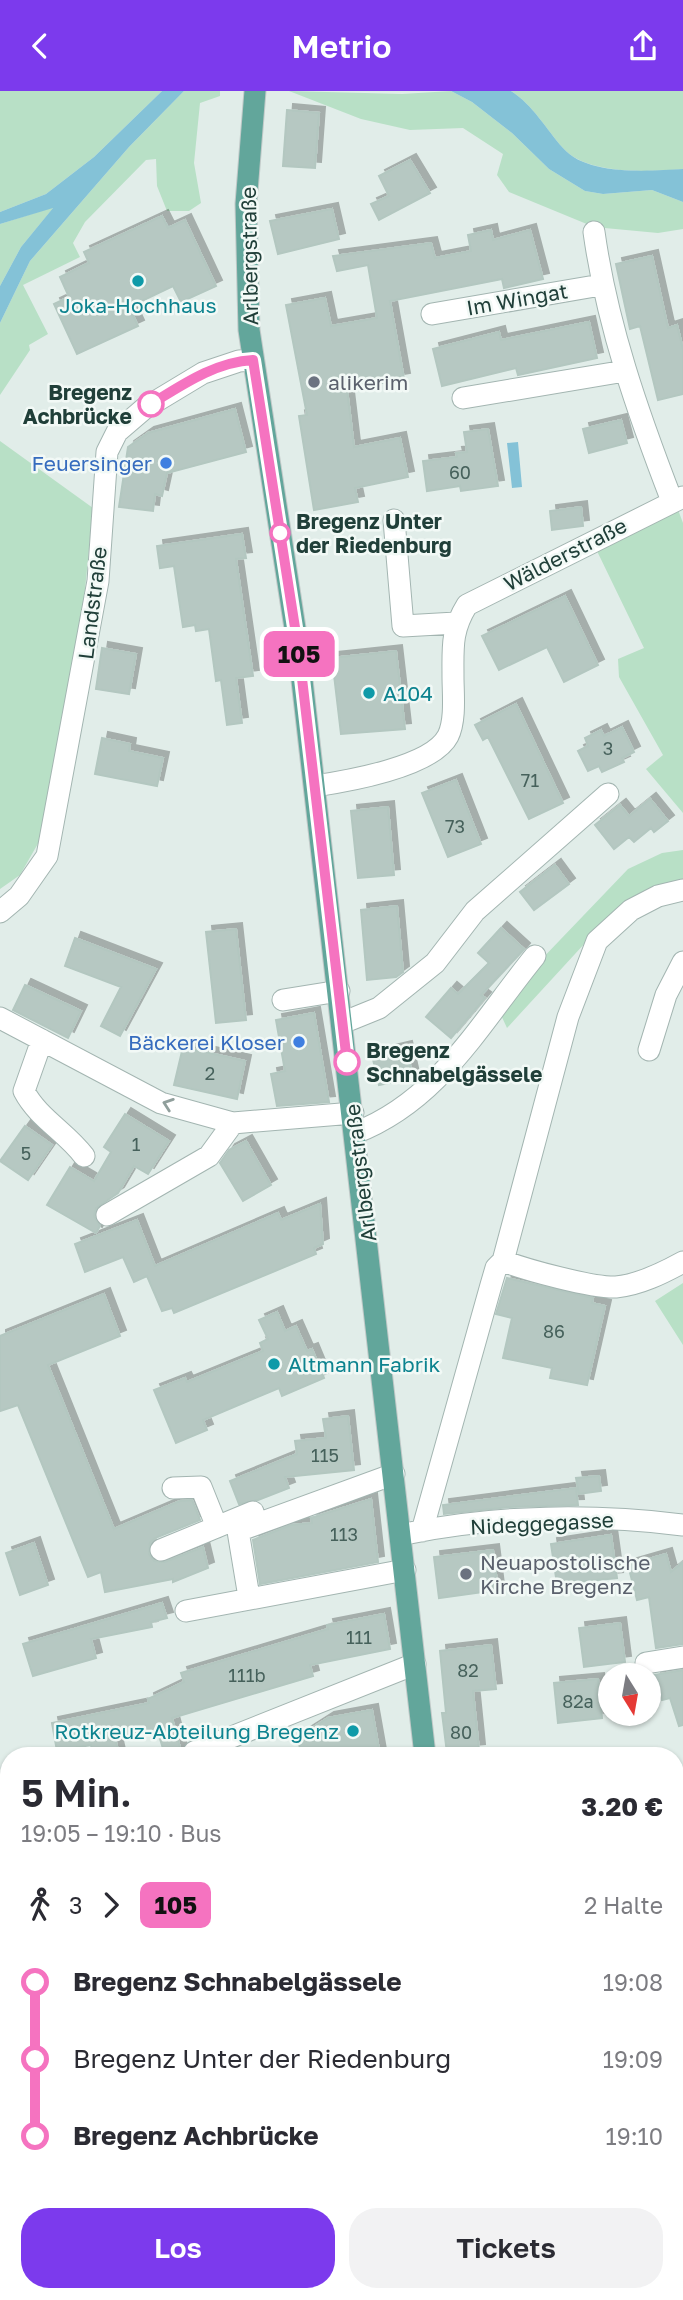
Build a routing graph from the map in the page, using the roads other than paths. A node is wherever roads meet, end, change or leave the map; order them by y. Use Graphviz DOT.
graph roads {
  1 [pos="255,92"];
  2 [pos="594,232"];
  3 [pos="601,285"];
  4 [pos="432,314"];
  5 [pos="253,360"];
  6 [pos="625,371"];
  7 [pos="463,398"];
  8 [pos="677,499"];
  9 [pos="394,520"];
  10 [pos="456,623"];
  11 [pos="316,786"];
  12 [pos="608,794"];
  13 [pos="683,890"];
  14 [pos="0,912"];
  15 [pos="535,956"];
  16 [pos="683,963"];
  17 [pos="339,991"];
  18 [pos="283,1000"];
  19 [pos="0,1019"];
  20 [pos="342,1023"];
  21 [pos="42,1040"];
  22 [pos="649,1049"];
  23 [pos="233,1123"];
  24 [pos="354,1123"];
  25 [pos="84,1156"];
  26 [pos="107,1215"];
  27 [pos="503,1261"];
  28 [pos="683,1262"];
  29 [pos="394,1474"];
  30 [pos="173,1488"];
  31 [pos="329,1497"];
  32 [pos="683,1525"];
  33 [pos="217,1527"];
  34 [pos="422,1531"];
  35 [pos="401,1535"];
  36 [pos="161,1550"];
  37 [pos="405,1570"];
  38 [pos="249,1597"];
  39 [pos="186,1611"];
  40 [pos="683,1657"];
  41 [pos="646,1663"];
  42 [pos="415,1664"];
  43 [pos="207,1747"];
  44 [pos="424,1747"];
  1 -- 5 [label="main road, Arlbergstraße"];
  2 -- 3 [label="street"];
  3 -- 4 [label="street, Im Wingat"];
  3 -- 6 [label="street"];
  5 -- 11 [label="main road, Arlbergstraße"];
  5 -- 14 [label="street, Landstraße"];
  6 -- 7 [label="street"];
  6 -- 8 [label="street"];
  8 -- 10 [label="street, Wälderstraße"];
  9 -- 10 [label="street"];
  10 -- 11 [label="street"];
  11 -- 17 [label="main road, Arlbergstraße"];
  12 -- 20 [label="street"];
  13 -- 27 [label="street"];
  15 -- 24 [label="street"];
  16 -- 22 [label="street"];
  17 -- 18 [label="street"];
  17 -- 20 [label="main road, Arlbergstraße"];
  19 -- 21 [label="street"];
  20 -- 24 [label="main road, Arlbergstraße"];
  23 -- 21 [label="street, one-way"];
  21 -- 25 [label="street"];
  23 -- 24 [label="street"];
  23 -- 26 [label="street"];
  24 -- 29 [label="main road, Arlbergstraße"];
  27 -- 28 [label="street"];
  27 -- 34 [label="street"];
  29 -- 31 [label="street"];
  29 -- 35 [label="main road, Arlbergstraße"];
  30 -- 33 [label="street"];
  31 -- 33 [label="street"];
  31 -- 38 [label="street"];
  32 -- 34 [label="street, Nideggegasse"];
  33 -- 36 [label="street"];
  34 -- 35 [label="street, Nideggegasse"];
  35 -- 37 [label="main road, Arlbergstraße"];
  37 -- 38 [label="street"];
  37 -- 42 [label="main road, Arlbergstraße"];
  38 -- 39 [label="street"];
  40 -- 41 [label="street"];
  42 -- 43 [label="street"];
  42 -- 44 [label="main road, Arlbergstraße"];
}
